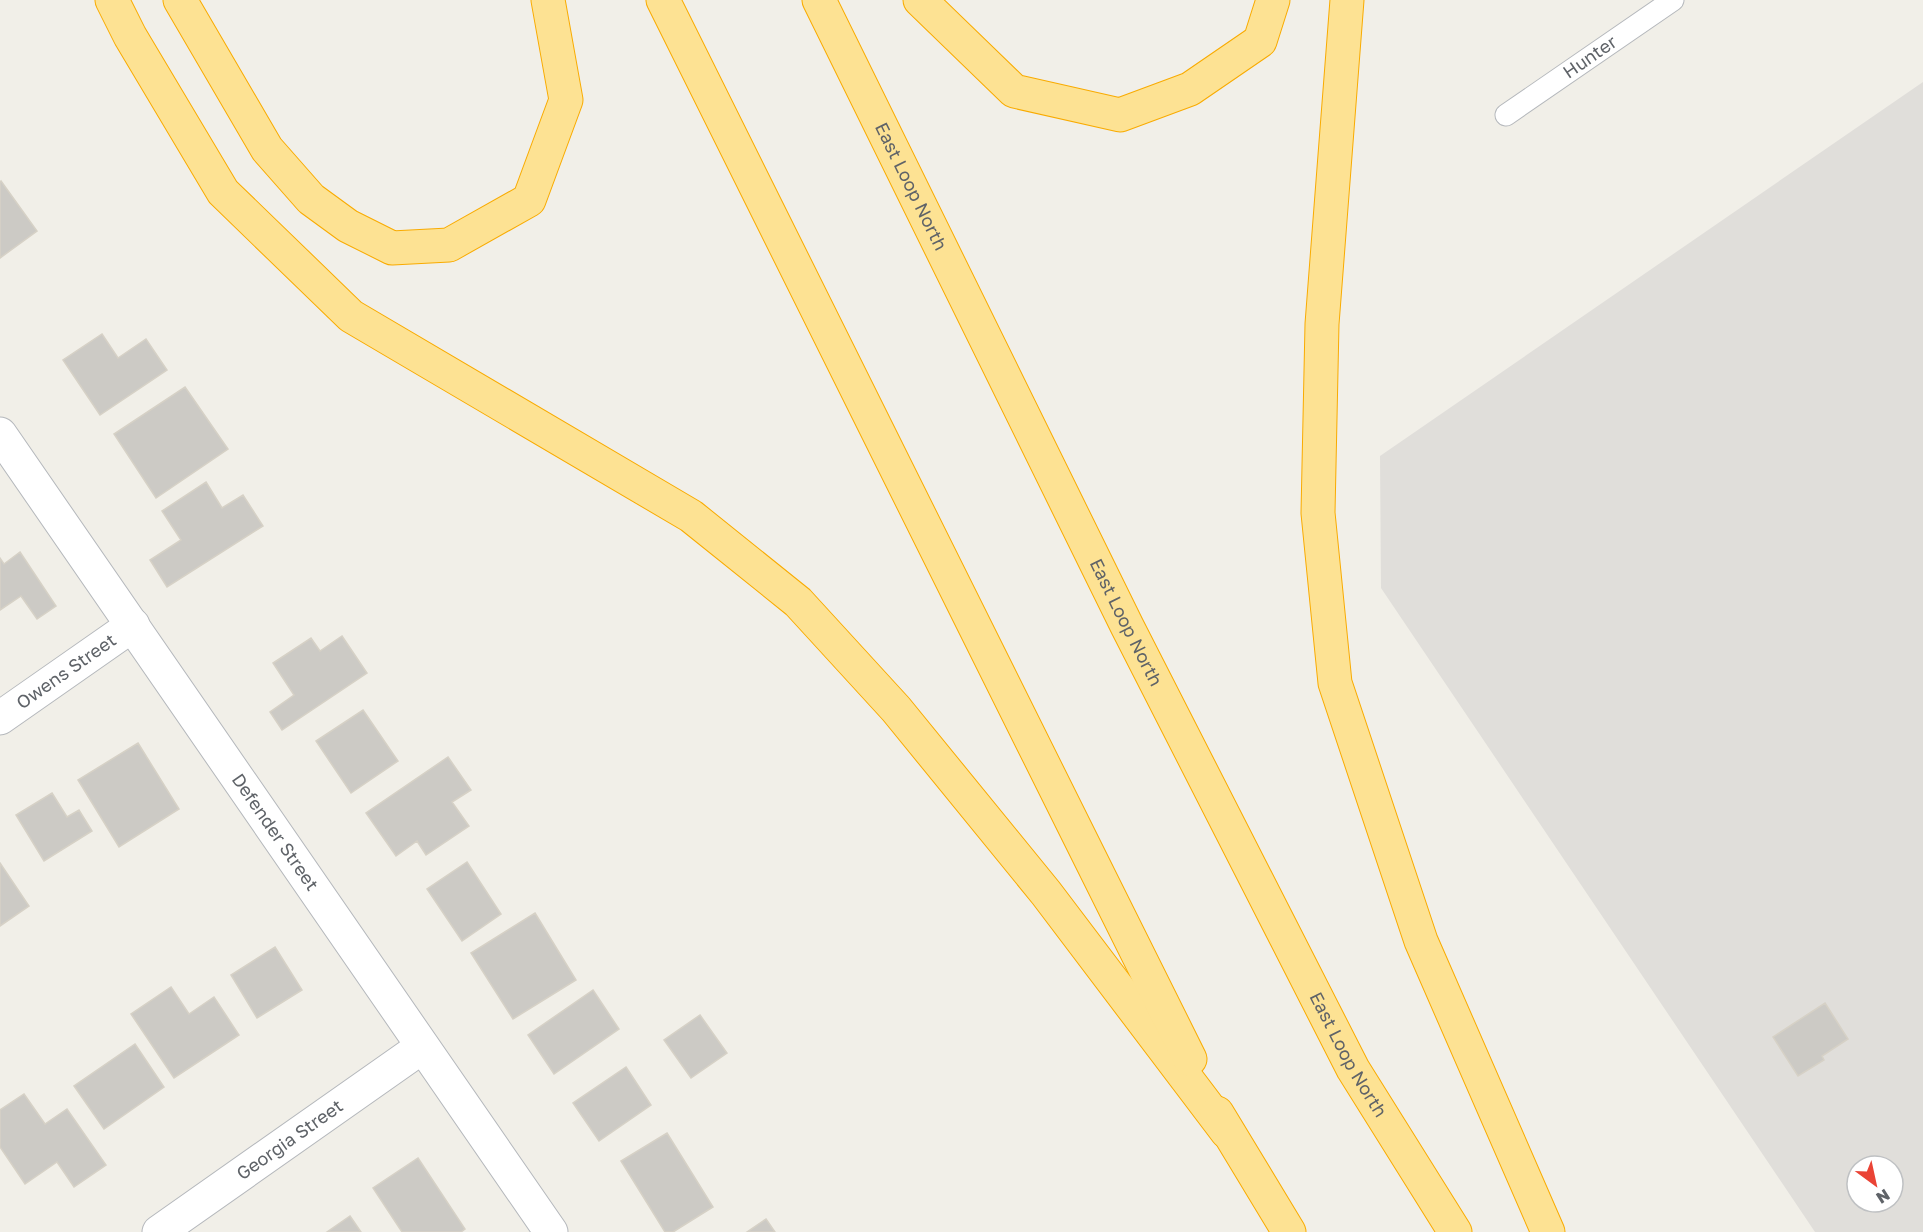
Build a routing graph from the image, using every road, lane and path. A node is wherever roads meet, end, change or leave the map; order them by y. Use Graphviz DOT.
graph roads {
  1 [pos="112,0"];
  2 [pos="180,0"];
  3 [pos="548,0"];
  4 [pos="663,0"];
  5 [pos="819,0"];
  6 [pos="920,0"];
  7 [pos="1273,0"];
  8 [pos="1347,0"];
  9 [pos="1673,0"];
  10 [pos="1506,115"];
  11 [pos="0,434"];
  12 [pos="133,626"];
  13 [pos="0,718"];
  14 [pos="422,1047"];
  15 [pos="1227,1132"];
  16 [pos="159,1232"];
  17 [pos="551,1232"];
  18 [pos="1289,1232"];
  19 [pos="1455,1232"];
  20 [pos="1548,1232"];
  1 -- 15 [label="highway"];
  2 -- 3 [label="highway"];
  4 -- 15 [label="highway"];
  5 -- 19 [label="highway, East Loop North"];
  6 -- 7 [label="highway"];
  8 -- 20 [label="highway"];
  9 -- 10 [label="lane, Hunter"];
  11 -- 12 [label="street, Defender Street"];
  12 -- 13 [label="street, Owens Street"];
  12 -- 14 [label="street, Defender Street"];
  14 -- 16 [label="street, Georgia Street"];
  14 -- 17 [label="street, Defender Street"];
  15 -- 18 [label="highway"];
}
